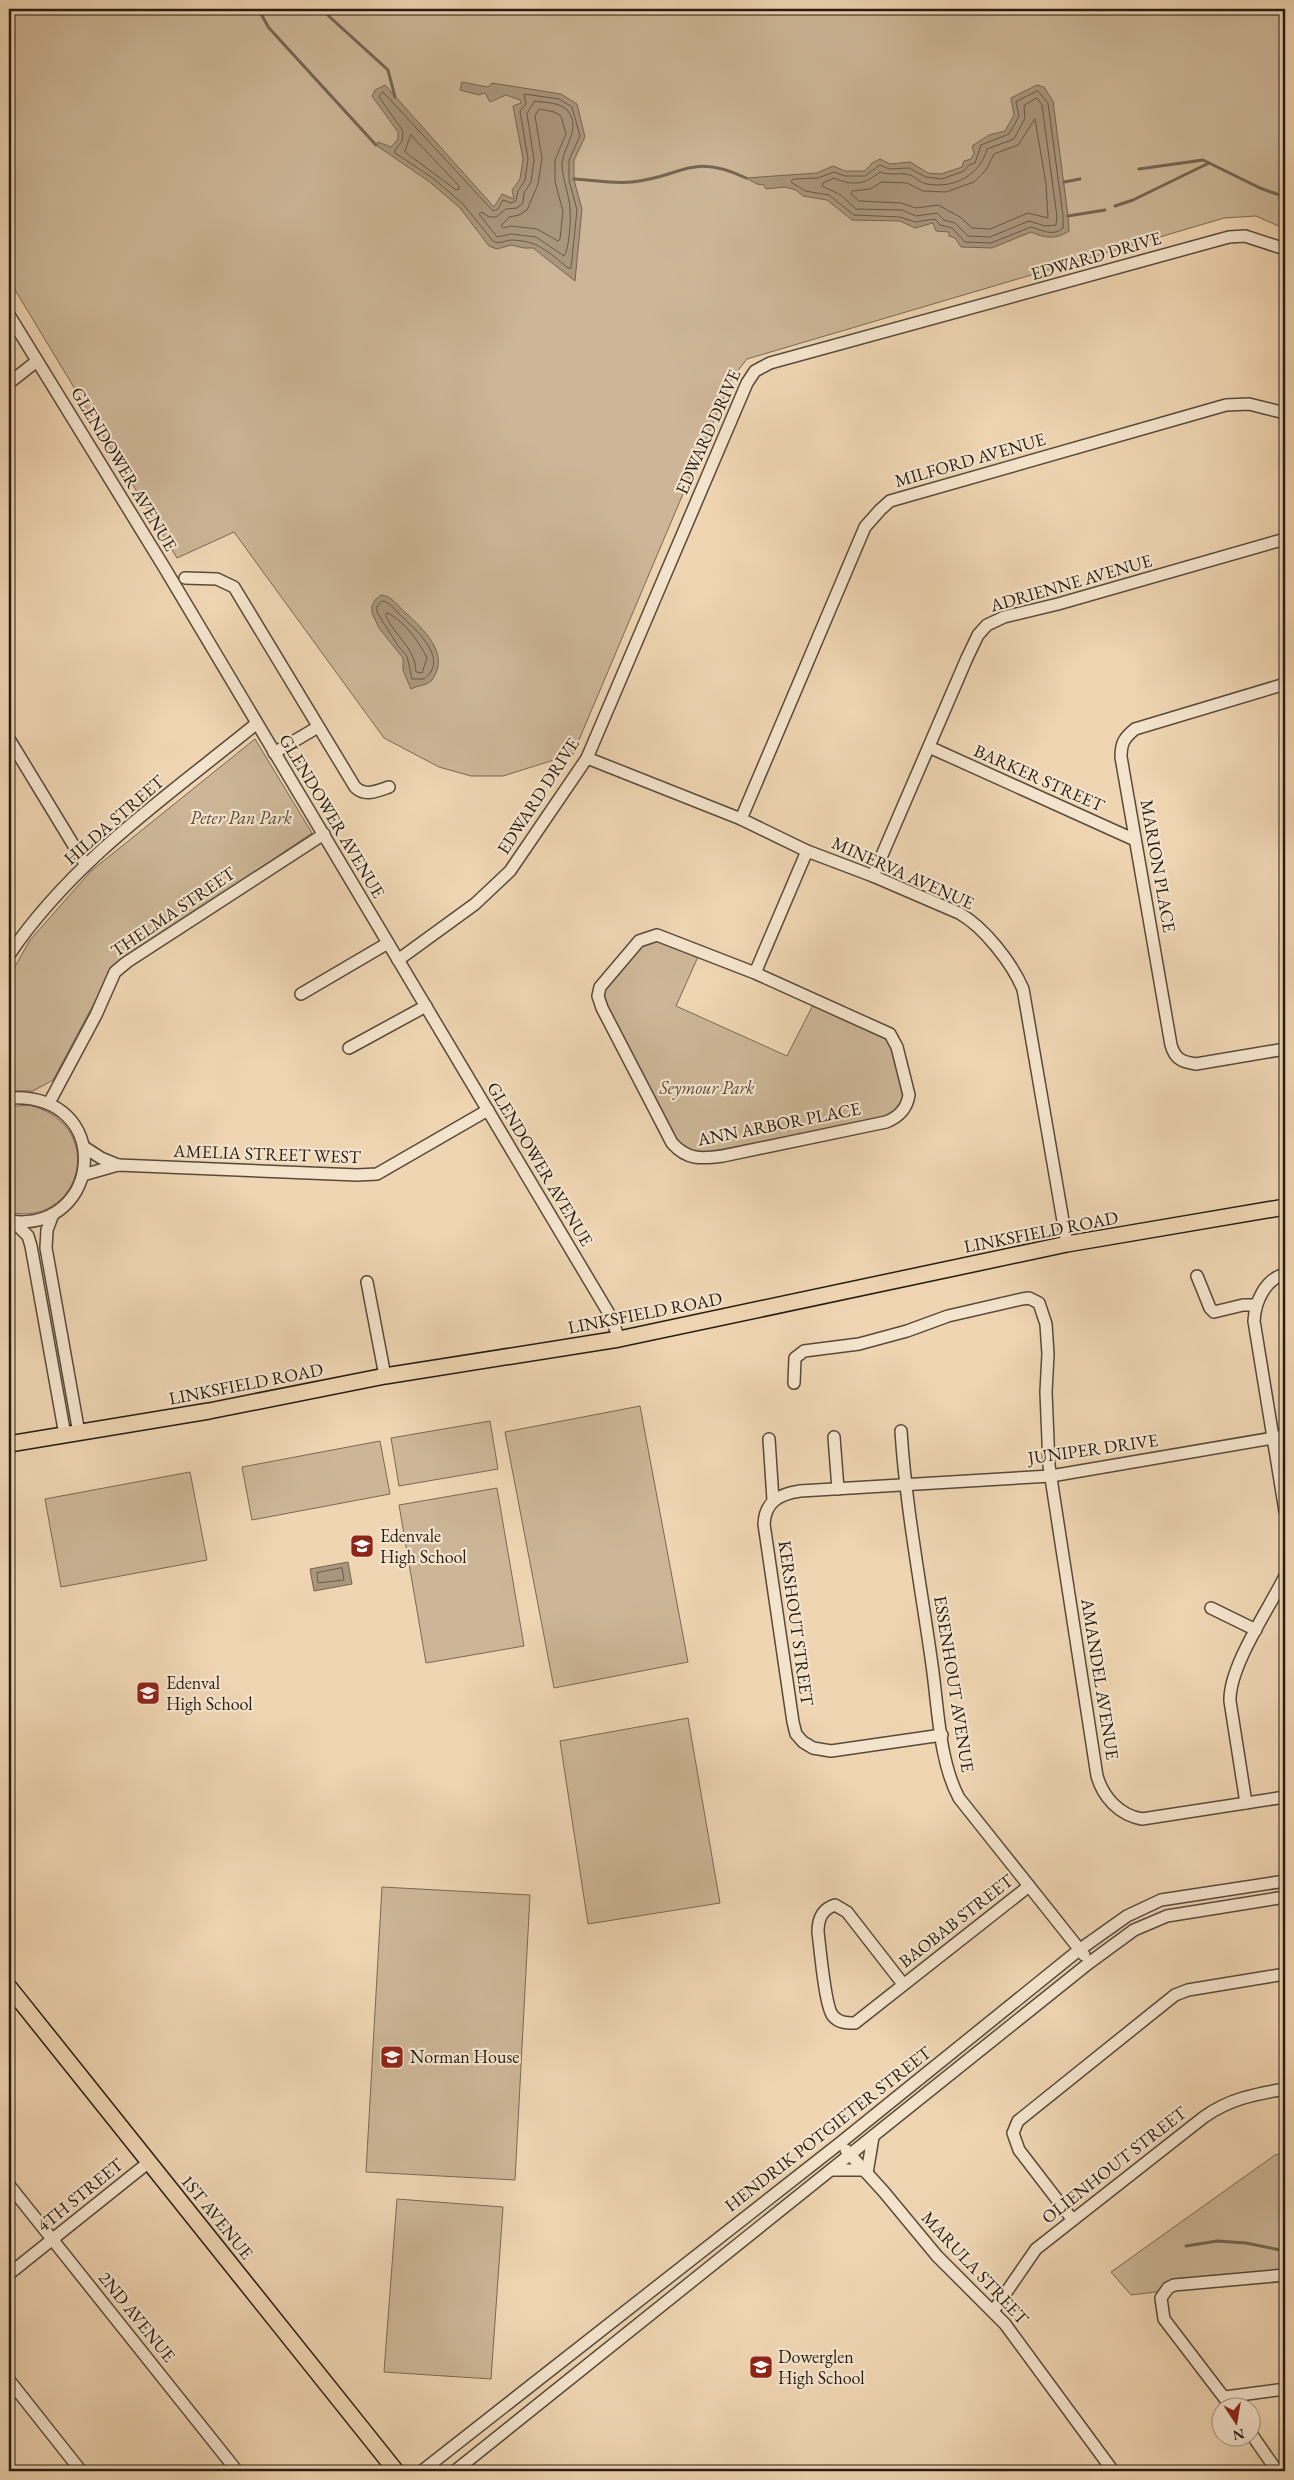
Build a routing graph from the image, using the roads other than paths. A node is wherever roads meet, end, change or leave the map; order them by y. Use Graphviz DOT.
graph roads {
  1 [pos="1285,249"];
  2 [pos="9,315"];
  3 [pos="37,361"];
  4 [pos="9,383"];
  5 [pos="1285,413"];
  6 [pos="1285,539"];
  7 [pos="185,578"];
  8 [pos="1285,684"];
  9 [pos="256,724"];
  10 [pos="318,727"];
  11 [pos="9,739"];
  12 [pos="929,747"];
  13 [pos="274,753"];
  14 [pos="587,758"];
  15 [pos="388,787"];
  16 [pos="741,819"];
  17 [pos="324,834"];
  18 [pos="1135,840"];
  19 [pos="807,851"];
  20 [pos="85,864"];
  21 [pos="873,876"];
  22 [pos="388,943"];
  23 [pos="9,955"];
  24 [pos="398,960"];
  25 [pos="755,973"];
  26 [pos="301,994"];
  27 [pos="426,1006"];
  28 [pos="349,1048"];
  29 [pos="1285,1049"];
  30 [pos="9,1098"];
  31 [pos="49,1103"];
  32 [pos="488,1110"];
  33 [pos="84,1146"];
  34 [pos="118,1165"];
  35 [pos="83,1175"];
  36 [pos="1285,1207"];
  37 [pos="53,1214"];
  38 [pos="11,1221"];
  39 [pos="1067,1244"];
  40 [pos="1285,1274"];
  41 [pos="1197,1276"];
  42 [pos="367,1282"];
  43 [pos="1256,1305"];
  44 [pos="59,1323"];
  45 [pos="45,1326"];
  46 [pos="619,1339"];
  47 [pos="385,1376"];
  48 [pos="794,1383"];
  49 [pos="901,1430"];
  50 [pos="72,1434"];
  51 [pos="1285,1436"];
  52 [pos="834,1437"];
  53 [pos="1273,1438"];
  54 [pos="768,1439"];
  55 [pos="9,1444"];
  56 [pos="1051,1476"];
  57 [pos="905,1486"];
  58 [pos="838,1488"];
  59 [pos="773,1500"];
  60 [pos="1285,1510"];
  61 [pos="1285,1576"];
  62 [pos="1210,1608"];
  63 [pos="1256,1630"];
  64 [pos="942,1735"];
  65 [pos="1285,1797"];
  66 [pos="1246,1803"];
  67 [pos="1285,1881"];
  68 [pos="1029,1886"];
  69 [pos="1285,1897"];
  70 [pos="1079,1950"];
  71 [pos="1089,1962"];
  72 [pos="1285,1974"];
  73 [pos="903,1984"];
  74 [pos="9,1987"];
  75 [pos="1285,2089"];
  76 [pos="873,2137"];
  77 [pos="840,2143"];
  78 [pos="850,2155"];
  79 [pos="149,2162"];
  80 [pos="832,2170"];
  81 [pos="866,2172"];
  82 [pos="9,2185"];
  83 [pos="1072,2219"];
  84 [pos="52,2239"];
  85 [pos="9,2274"];
  86 [pos="1285,2274"];
  87 [pos="994,2310"];
  88 [pos="542,2377"];
  89 [pos="9,2380"];
  90 [pos="1285,2389"];
  91 [pos="555,2390"];
  92 [pos="1225,2397"];
  93 [pos="1261,2448"];
  94 [pos="81,2471"];
  95 [pos="237,2471"];
  96 [pos="396,2471"];
  97 [pos="422,2471"];
  98 [pos="455,2471"];
  99 [pos="1113,2471"];
  100 [pos="1277,2471"];
  1 -- 14 [label="street, EDWARD DRIVE"];
  2 -- 3 [label="street, GLENDOWER AVENUE"];
  3 -- 4 [label="street"];
  3 -- 9 [label="street, GLENDOWER AVENUE"];
  5 -- 16 [label="street, MILFORD AVENUE"];
  6 -- 12 [label="street, ADRIENNE AVENUE"];
  7 -- 10 [label="street"];
  8 -- 18 [label="street, MARION PLACE"];
  9 -- 13 [label="street, GLENDOWER AVENUE"];
  9 -- 20 [label="street, HILDA STREET"];
  10 -- 13 [label="street"];
  10 -- 15 [label="street"];
  11 -- 20 [label="street"];
  12 -- 18 [label="street, BARKER STREET"];
  12 -- 21 [label="street, ADRIENNE AVENUE"];
  13 -- 17 [label="street, GLENDOWER AVENUE"];
  14 -- 16 [label="street, MINERVA AVENUE"];
  14 -- 24 [label="street, EDWARD DRIVE"];
  16 -- 19 [label="street, MINERVA AVENUE"];
  17 -- 22 [label="street, GLENDOWER AVENUE"];
  17 -- 31 [label="street, THELMA STREET"];
  18 -- 29 [label="street, MARION PLACE"];
  19 -- 21 [label="street, MINERVA AVENUE"];
  19 -- 25 [label="street"];
  20 -- 23 [label="street, HILDA STREET"];
  21 -- 39 [label="street, MINERVA AVENUE"];
  22 -- 24 [label="street, GLENDOWER AVENUE"];
  22 -- 26 [label="street"];
  24 -- 27 [label="street, GLENDOWER AVENUE"];
  25 -- 25 [label="street, ANN ARBOR PLACE"];
  27 -- 28 [label="street"];
  27 -- 32 [label="street, GLENDOWER AVENUE"];
  30 -- 31 [label="street"];
  31 -- 33 [label="street"];
  32 -- 34 [label="street, AMELIA STREET WEST"];
  32 -- 46 [label="street, GLENDOWER AVENUE"];
  33 -- 34 [label="street, AMELIA STREET WEST"];
  33 -- 35 [label="street"];
  34 -- 35 [label="street, AMELIA STREET WEST"];
  35 -- 37 [label="street"];
  36 -- 39 [label="main road, LINKSFIELD ROAD"];
  37 -- 38 [label="street"];
  37 -- 44 [label="street"];
  38 -- 45 [label="street"];
  39 -- 46 [label="main road, LINKSFIELD ROAD"];
  40 -- 43 [label="street"];
  41 -- 43 [label="street"];
  42 -- 47 [label="street"];
  43 -- 53 [label="street"];
  44 -- 45 [label="street"];
  44 -- 50 [label="street"];
  45 -- 50 [label="street"];
  46 -- 47 [label="main road, LINKSFIELD ROAD"];
  47 -- 50 [label="main road, LINKSFIELD ROAD"];
  48 -- 56 [label="street, AMANDEL AVENUE"];
  49 -- 57 [label="street, ESSENHOUT AVENUE"];
  50 -- 55 [label="main road, LINKSFIELD ROAD"];
  51 -- 53 [label="street, JUNIPER DRIVE"];
  52 -- 58 [label="street"];
  53 -- 56 [label="street, JUNIPER DRIVE"];
  53 -- 60 [label="street"];
  54 -- 59 [label="street"];
  56 -- 57 [label="street, JUNIPER DRIVE"];
  56 -- 66 [label="street, AMANDEL AVENUE"];
  57 -- 58 [label="street"];
  57 -- 64 [label="street, ESSENHOUT AVENUE"];
  58 -- 59 [label="street"];
  59 -- 64 [label="street, KERSHOUT STREET"];
  61 -- 63 [label="street"];
  62 -- 63 [label="street"];
  63 -- 66 [label="street"];
  64 -- 68 [label="street, ESSENHOUT AVENUE"];
  65 -- 66 [label="street, AMANDEL AVENUE"];
  67 -- 70 [label="street, HENDRIK POTGIETER STREET"];
  68 -- 70 [label="street, ESSENHOUT AVENUE"];
  68 -- 73 [label="street, BAOBAB STREET"];
  69 -- 71 [label="street, HENDRIK POTGIETER STREET"];
  70 -- 71 [label="street, ESSENHOUT AVENUE"];
  70 -- 77 [label="street, HENDRIK POTGIETER STREET"];
  71 -- 76 [label="street, HENDRIK POTGIETER STREET"];
  72 -- 83 [label="street"];
  73 -- 73 [label="street, BAOBAB STREET"];
  74 -- 79 [label="main road, 1ST AVENUE"];
  75 -- 83 [label="street, OLIENHOUT STREET"];
  76 -- 78 [label="street, HENDRIK POTGIETER STREET"];
  76 -- 81 [label="street"];
  77 -- 78 [label="street, MARULA STREET"];
  77 -- 88 [label="street, HENDRIK POTGIETER STREET"];
  78 -- 80 [label="street, HENDRIK POTGIETER STREET"];
  78 -- 81 [label="street, MARULA STREET"];
  79 -- 84 [label="street, 4TH STREET"];
  79 -- 96 [label="main road, 1ST AVENUE"];
  80 -- 81 [label="street"];
  80 -- 91 [label="street, HENDRIK POTGIETER STREET"];
  81 -- 87 [label="street, MARULA STREET"];
  82 -- 84 [label="street, 2ND AVENUE"];
  83 -- 87 [label="street, OLIENHOUT STREET"];
  84 -- 85 [label="street, 4TH STREET"];
  84 -- 95 [label="street, 2ND AVENUE"];
  86 -- 92 [label="street"];
  87 -- 99 [label="street, MARULA STREET"];
  88 -- 91 [label="street"];
  88 -- 97 [label="street, HENDRIK POTGIETER STREET"];
  89 -- 94 [label="street"];
  90 -- 92 [label="street"];
  91 -- 98 [label="street, HENDRIK POTGIETER STREET"];
  93 -- 100 [label="street"];
}
